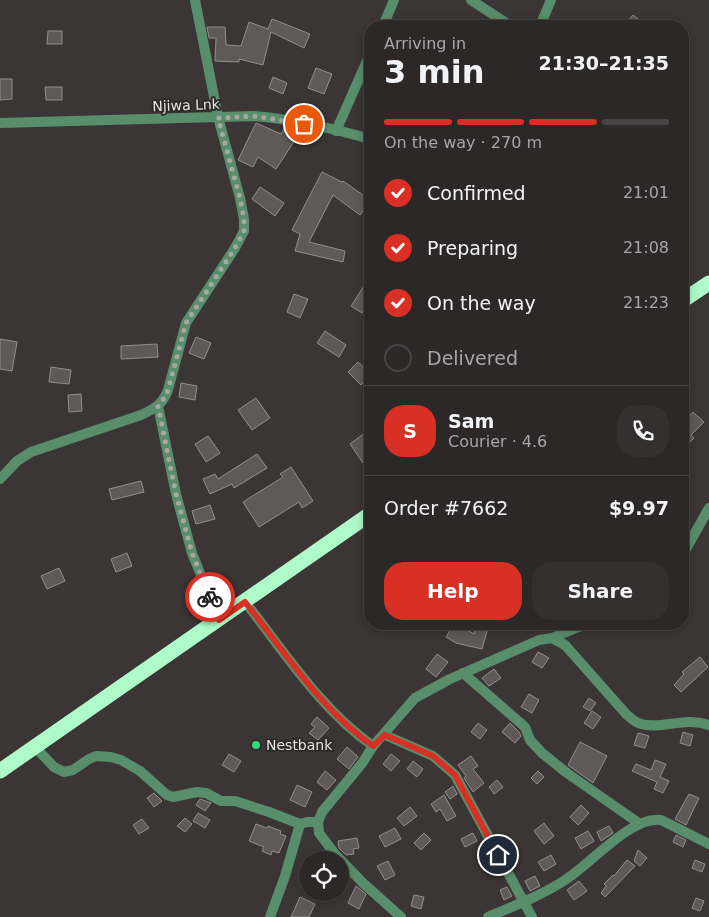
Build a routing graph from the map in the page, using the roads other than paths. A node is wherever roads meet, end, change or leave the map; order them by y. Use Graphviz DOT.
graph roads {
  1 [pos="195,0"];
  2 [pos="394,0"];
  3 [pos="471,0"];
  4 [pos="551,0"];
  5 [pos="385,20"];
  6 [pos="502,20"];
  7 [pos="543,20"];
  8 [pos="364,68"];
  9 [pos="218,118"];
  10 [pos="0,123"];
  11 [pos="336,131"];
  12 [pos="364,138"];
  13 [pos="709,283"];
  14 [pos="689,296"];
  15 [pos="158,406"];
  16 [pos="0,479"];
  17 [pos="709,508"];
  18 [pos="364,518"];
  19 [pos="689,544"];
  20 [pos="245,602"];
  21 [pos="219,620"];
  22 [pos="571,630"];
  23 [pos="552,638"];
  24 [pos="463,673"];
  25 [pos="709,725"];
  26 [pos="385,735"];
  27 [pos="373,746"];
  28 [pos="36,747"];
  29 [pos="0,771"];
  30 [pos="318,822"];
  31 [pos="300,824"];
  32 [pos="640,824"];
  33 [pos="709,844"];
  34 [pos="524,901"];
  35 [pos="270,917"];
  36 [pos="401,917"];
  37 [pos="488,917"];
  38 [pos="532,917"];
  1 -- 9 [label="street"];
  2 -- 5 [label="street"];
  3 -- 6 [label="street"];
  4 -- 7 [label="street"];
  8 -- 11 [label="street"];
  9 -- 10 [label="street, Njiwa Lnk"];
  9 -- 11 [label="street, Njiwa Lnk"];
  9 -- 15 [label="street"];
  11 -- 12 [label="street, Njiwa Lnk"];
  13 -- 14 [label="highway"];
  15 -- 16 [label="street"];
  15 -- 21 [label="street"];
  17 -- 19 [label="street"];
  18 -- 20 [label="highway"];
  20 -- 21 [label="highway"];
  20 -- 27 [label="street"];
  21 -- 28 [label="highway"];
  22 -- 23 [label="street"];
  23 -- 24 [label="street"];
  23 -- 25 [label="street"];
  24 -- 26 [label="street"];
  24 -- 32 [label="street"];
  26 -- 27 [label="street"];
  26 -- 34 [label="street"];
  27 -- 30 [label="street"];
  28 -- 29 [label="highway"];
  28 -- 31 [label="street"];
  30 -- 31 [label="street"];
  30 -- 36 [label="street"];
  31 -- 35 [label="street"];
  32 -- 33 [label="street"];
  32 -- 34 [label="street"];
  34 -- 37 [label="street"];
  34 -- 38 [label="street"];
}
